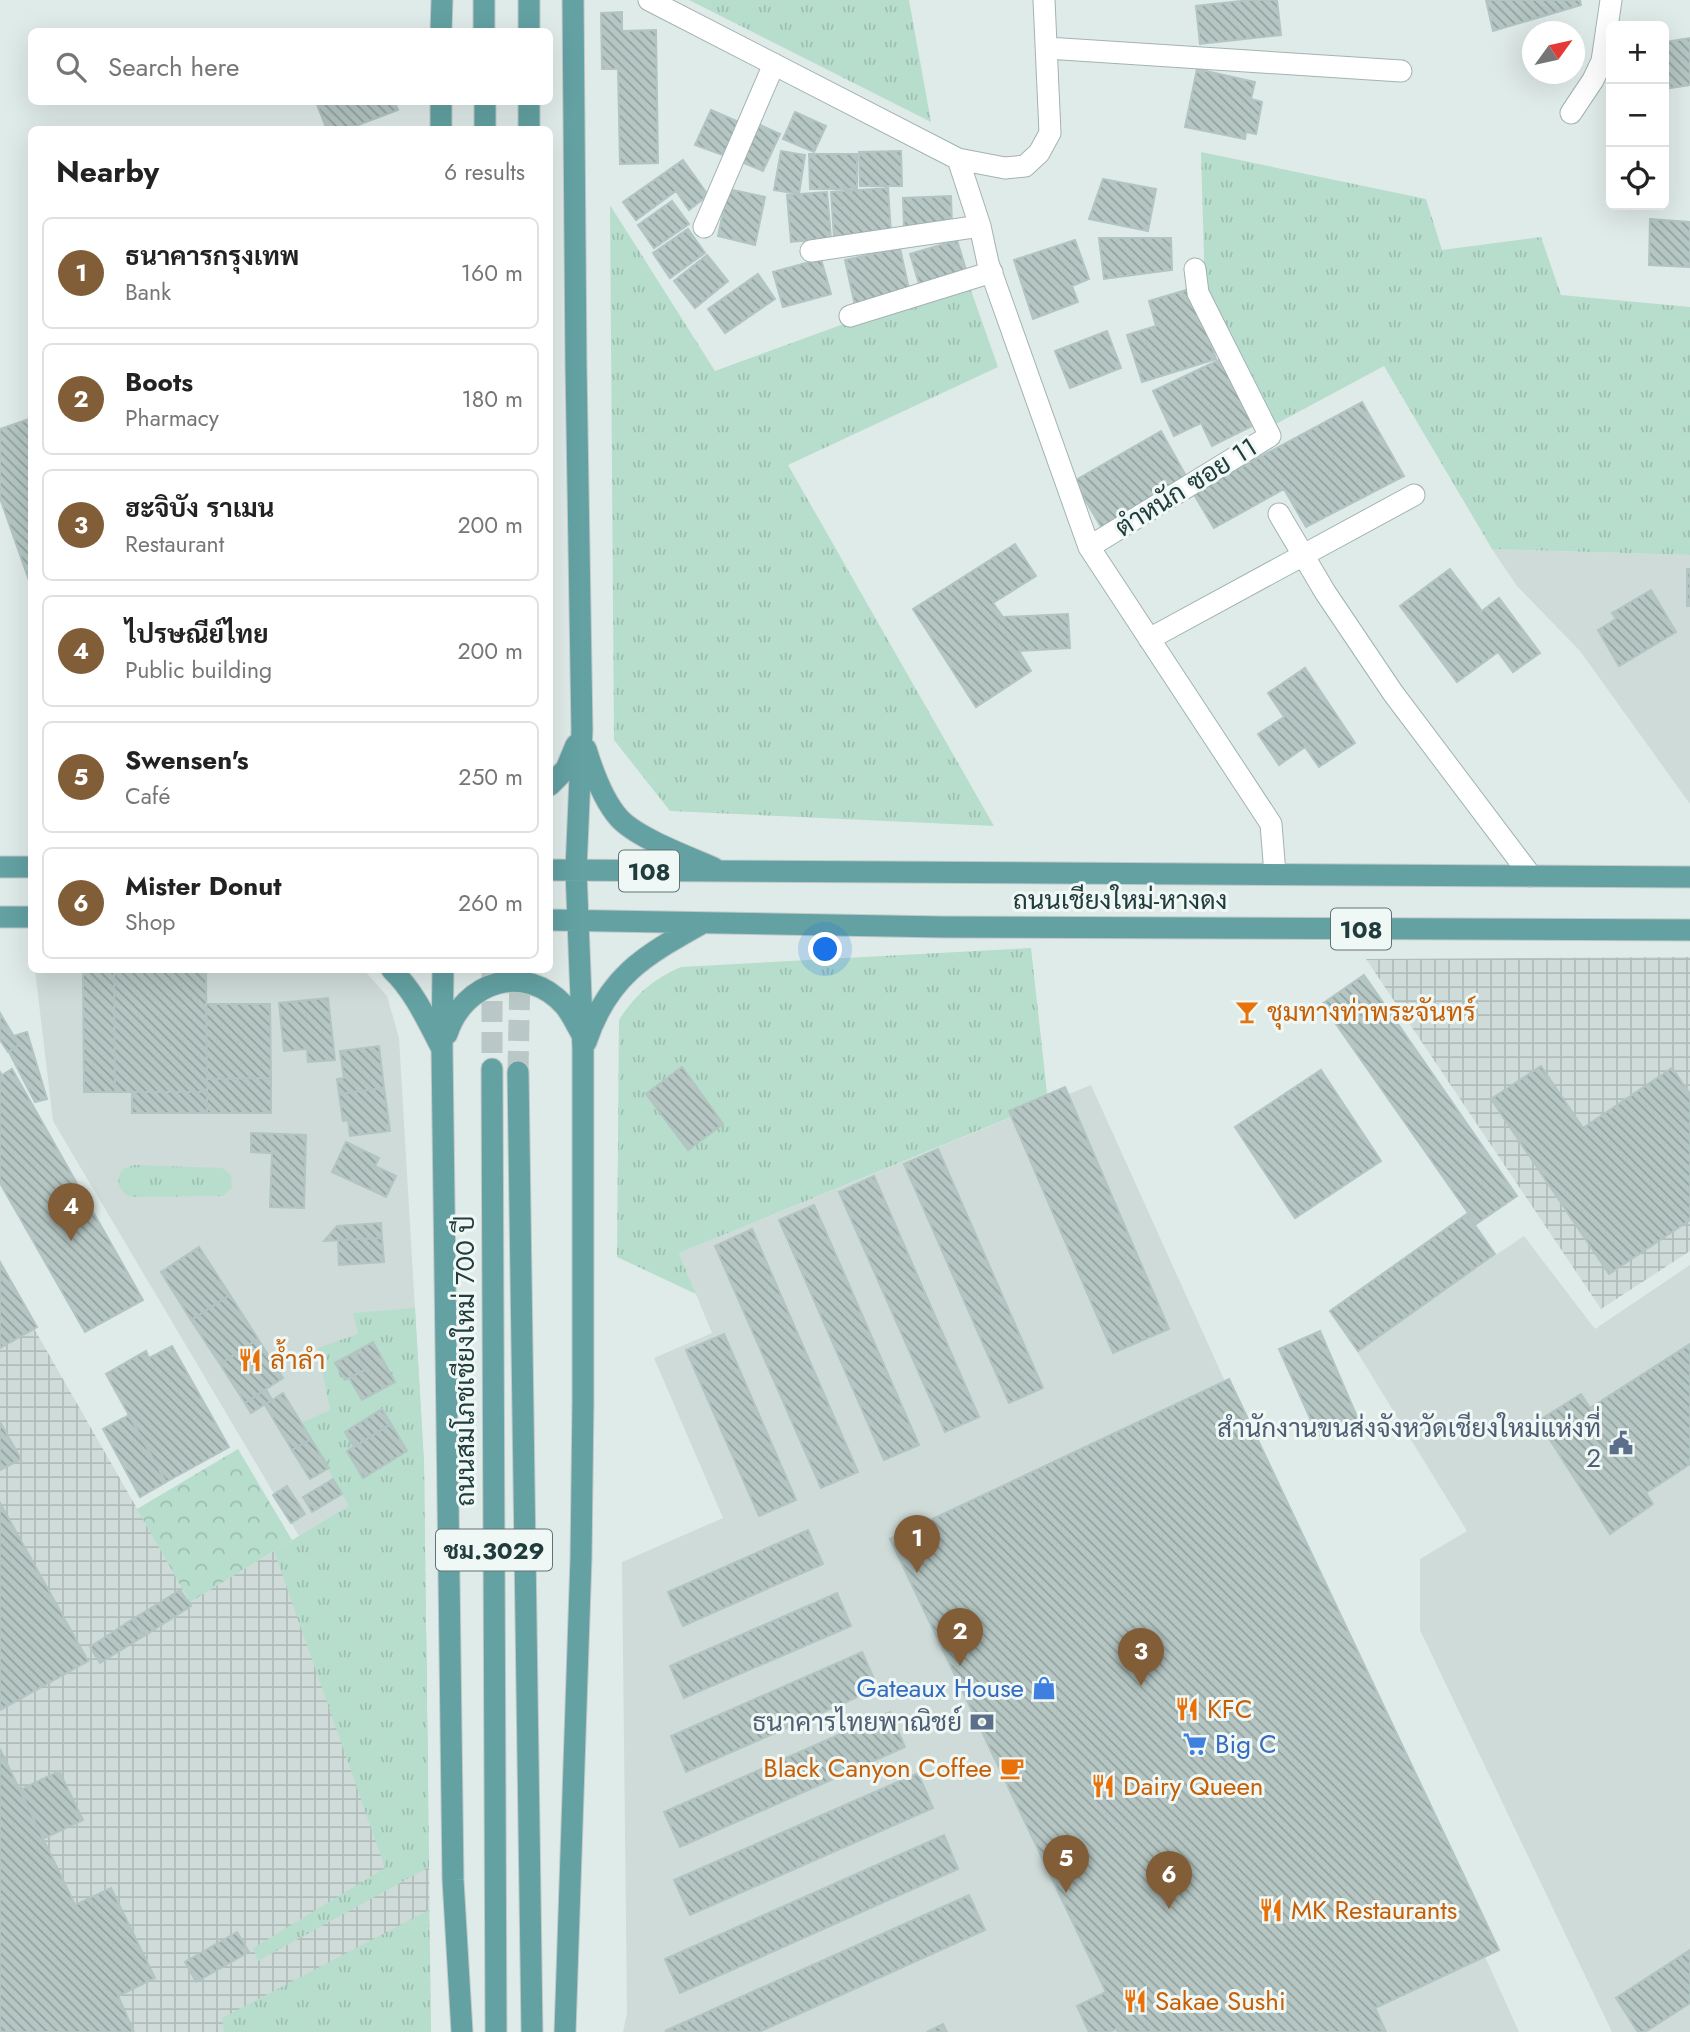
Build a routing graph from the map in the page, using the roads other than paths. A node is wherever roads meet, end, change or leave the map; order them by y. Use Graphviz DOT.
graph roads {
  1 [pos="442,0"];
  2 [pos="484,0"];
  3 [pos="529,0"];
  4 [pos="573,0"];
  5 [pos="649,0"];
  6 [pos="1044,0"];
  7 [pos="1611,0"];
  8 [pos="441,28"];
  9 [pos="484,28"];
  10 [pos="529,28"];
  11 [pos="1047,48"];
  12 [pos="774,64"];
  13 [pos="1401,71"];
  14 [pos="441,105"];
  15 [pos="485,105"];
  16 [pos="529,105"];
  17 [pos="1571,113"];
  18 [pos="441,126"];
  19 [pos="485,126"];
  20 [pos="528,126"];
  21 [pos="958,159"];
  22 [pos="979,226"];
  23 [pos="704,227"];
  24 [pos="811,251"];
  25 [pos="1195,269"];
  26 [pos="992,272"];
  27 [pos="850,316"];
  28 [pos="1414,495"];
  29 [pos="1279,514"];
  30 [pos="1089,547"];
  31 [pos="1304,556"];
  32 [pos="1149,639"];
  33 [pos="582,730"];
  34 [pos="553,782"];
  35 [pos="0,867"];
  36 [pos="28,867"];
  37 [pos="553,870"];
  38 [pos="576,870"];
  39 [pos="723,872"];
  40 [pos="1275,874"];
  41 [pos="1531,876"];
  42 [pos="1690,877"];
  43 [pos="0,918"];
  44 [pos="28,918"];
  45 [pos="553,920"];
  46 [pos="577,921"];
  47 [pos="703,923"];
  48 [pos="1690,930"];
  49 [pos="395,973"];
  50 [pos="443,973"];
  51 [pos="583,1042"];
  52 [pos="442,1049"];
  53 [pos="492,1069"];
  54 [pos="518,1072"];
  55 [pos="462,2032"];
  56 [pos="496,2032"];
  57 [pos="532,2032"];
  58 [pos="565,2032"];
  1 -- 8 [label="main road"];
  2 -- 9 [label="main road"];
  3 -- 10 [label="main road"];
  4 -- 33 [label="main road"];
  5 -- 12 [label="street"];
  6 -- 11 [label="street"];
  7 -- 17 [label="street"];
  11 -- 13 [label="street"];
  11 -- 21 [label="street"];
  12 -- 21 [label="street"];
  12 -- 23 [label="street"];
  14 -- 18 [label="main road"];
  15 -- 19 [label="main road"];
  16 -- 20 [label="main road"];
  21 -- 22 [label="street"];
  22 -- 24 [label="street"];
  22 -- 26 [label="street"];
  25 -- 30 [label="street, ตำหนัก ซอย 11"];
  26 -- 27 [label="street"];
  26 -- 30 [label="street"];
  28 -- 31 [label="street"];
  29 -- 31 [label="street"];
  30 -- 32 [label="street"];
  31 -- 32 [label="street"];
  31 -- 41 [label="street"];
  32 -- 40 [label="street"];
  33 -- 34 [label="main road"];
  33 -- 38 [label="main road"];
  33 -- 39 [label="main road"];
  35 -- 36 [label="main road"];
  37 -- 38 [label="main road, ถนนเชียงใหม่-หางดง / 108"];
  38 -- 39 [label="main road, ถนนเชียงใหม่-หางดง / 108"];
  38 -- 46 [label="main road"];
  39 -- 40 [label="main road, ถนนเชียงใหม่-หางดง / 108"];
  40 -- 41 [label="main road, ถนนเชียงใหม่-หางดง / 108"];
  41 -- 42 [label="main road, ถนนเชียงใหม่-หางดง / 108"];
  43 -- 44 [label="main road"];
  45 -- 46 [label="main road, ถนนเชียงใหม่-หางดง / 108"];
  46 -- 47 [label="main road, ถนนเชียงใหม่-หางดง / 108"];
  46 -- 51 [label="main road"];
  47 -- 48 [label="main road, ถนนเชียงใหม่-หางดง / 108"];
  47 -- 51 [label="main road"];
  49 -- 52 [label="main road"];
  50 -- 52 [label="main road"];
  51 -- 52 [label="main road"];
  51 -- 58 [label="main road"];
  52 -- 55 [label="main road"];
  53 -- 56 [label="main road, ถนนสมโภชเชียงใหม่ 700 ปี / ชม.3029"];
  54 -- 57 [label="main road, ชม.3029"];
}
